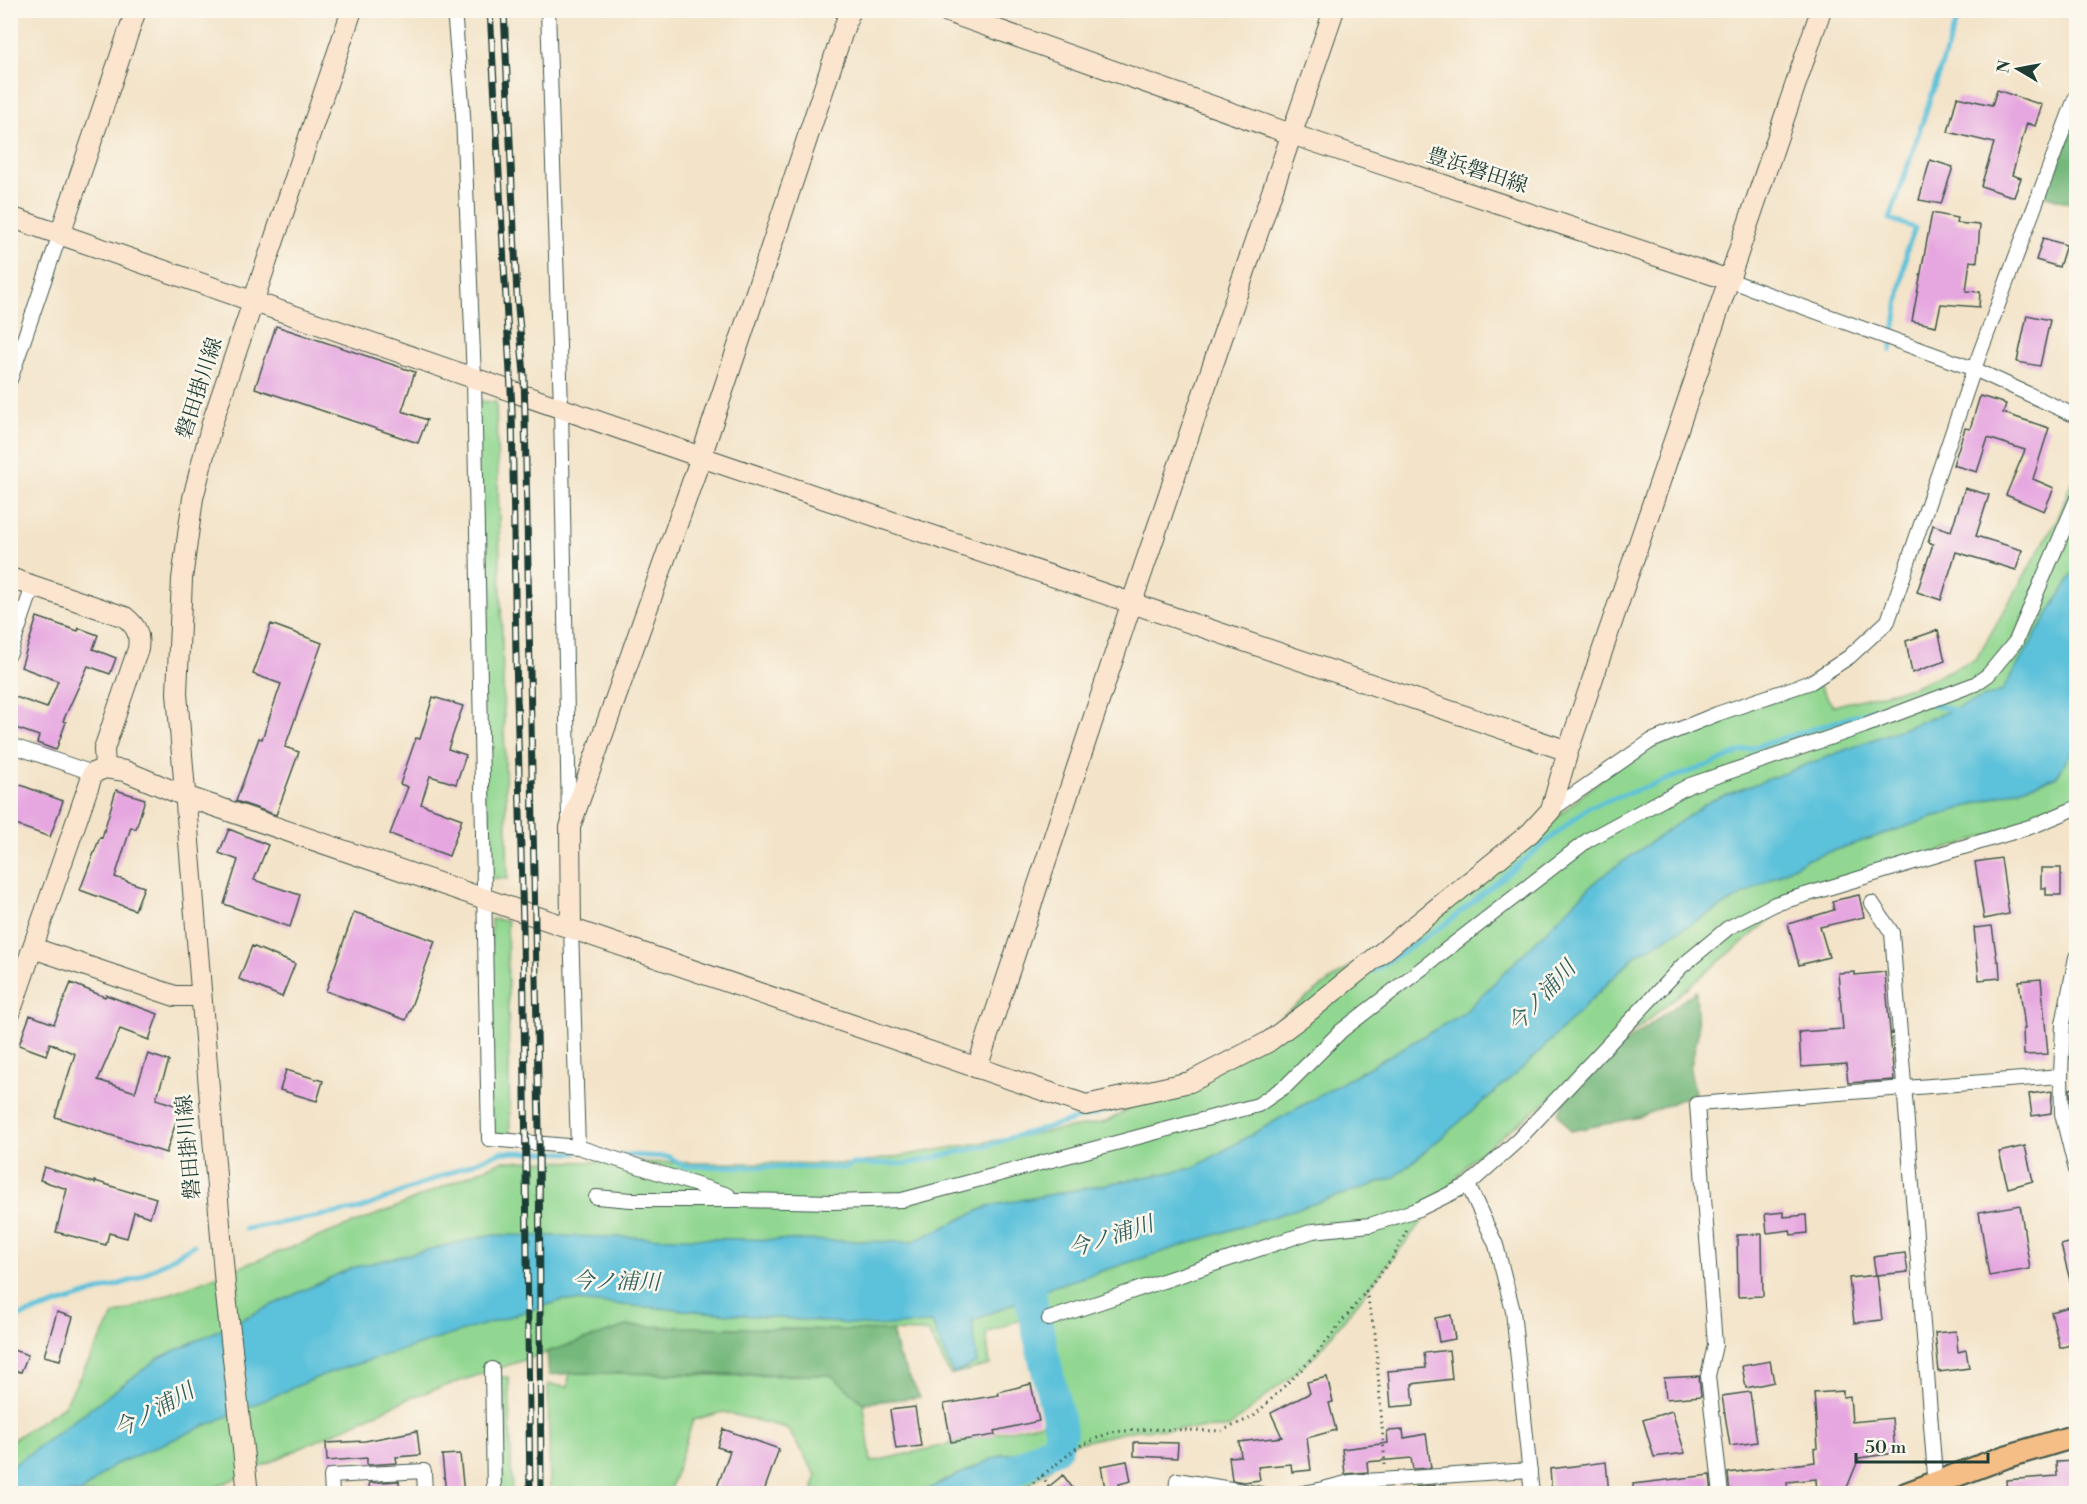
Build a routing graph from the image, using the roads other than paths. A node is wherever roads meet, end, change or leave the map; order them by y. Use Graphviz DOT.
graph roads {
  1 [pos="136,10"];
  2 [pos="352,10"];
  3 [pos="454,10"];
  4 [pos="548,10"];
  5 [pos="850,10"];
  6 [pos="942,10"];
  7 [pos="1334,10"];
  8 [pos="1821,10"];
  9 [pos="2076,96"];
  10 [pos="1290,134"];
  11 [pos="10,217"];
  12 [pos="60,234"];
  13 [pos="1729,280"];
  14 [pos="254,301"];
  15 [pos="1974,369"];
  16 [pos="474,378"];
  17 [pos="10,380"];
  18 [pos="561,408"];
  19 [pos="2076,416"];
  20 [pos="701,457"];
  21 [pos="2076,501"];
  22 [pos="10,578"];
  23 [pos="33,586"];
  24 [pos="1132,602"];
  25 [pos="10,654"];
  26 [pos="10,745"];
  27 [pos="1568,751"];
  28 [pos="99,771"];
  29 [pos="185,796"];
  30 [pos="2076,808"];
  31 [pos="1551,810"];
  32 [pos="570,827"];
  33 [pos="484,898"];
  34 [pos="1872,903"];
  35 [pos="571,928"];
  36 [pos="33,948"];
  37 [pos="2076,957"];
  38 [pos="201,996"];
  39 [pos="10,1013"];
  40 [pos="977,1068"];
  41 [pos="2061,1076"];
  42 [pos="1905,1088"];
  43 [pos="578,1147"];
  44 [pos="2076,1170"];
  45 [pos="1468,1185"];
  46 [pos="596,1197"];
  47 [pos="741,1200"];
  48 [pos="1049,1319"];
  49 [pos="492,1369"];
  50 [pos="2076,1436"];
  51 [pos="1530,1470"];
  52 [pos="1936,1488"];
  53 [pos="248,1494"];
  54 [pos="332,1494"];
  55 [pos="425,1494"];
  56 [pos="494,1494"];
  57 [pos="1176,1494"];
  58 [pos="1261,1494"];
  59 [pos="1298,1494"];
  60 [pos="1532,1494"];
  61 [pos="1721,1494"];
  62 [pos="1906,1494"];
  1 -- 12 [label="street"];
  2 -- 14 [label="street, 磐田掛川線"];
  3 -- 16 [label="street"];
  4 -- 18 [label="street"];
  5 -- 20 [label="street"];
  6 -- 10 [label="street, 豊浜磐田線"];
  7 -- 10 [label="street"];
  8 -- 13 [label="street"];
  9 -- 15 [label="street"];
  10 -- 13 [label="street, 豊浜磐田線"];
  10 -- 24 [label="street"];
  11 -- 12 [label="street"];
  12 -- 14 [label="street"];
  12 -- 17 [label="street"];
  13 -- 15 [label="street"];
  13 -- 27 [label="street"];
  14 -- 16 [label="street"];
  14 -- 29 [label="street, 磐田掛川線"];
  15 -- 19 [label="street"];
  15 -- 31 [label="street"];
  16 -- 18 [label="street"];
  16 -- 33 [label="street"];
  18 -- 20 [label="street"];
  18 -- 32 [label="street"];
  20 -- 24 [label="street"];
  20 -- 32 [label="street"];
  21 -- 47 [label="street"];
  22 -- 23 [label="street"];
  23 -- 25 [label="street"];
  23 -- 28 [label="street"];
  24 -- 27 [label="street"];
  24 -- 40 [label="street"];
  26 -- 28 [label="street"];
  27 -- 31 [label="street"];
  28 -- 29 [label="street"];
  28 -- 36 [label="street"];
  29 -- 33 [label="street"];
  29 -- 38 [label="street, 磐田掛川線"];
  30 -- 45 [label="street"];
  31 -- 40 [label="street"];
  32 -- 35 [label="street"];
  33 -- 35 [label="street"];
  33 -- 43 [label="street"];
  34 -- 42 [label="street"];
  35 -- 40 [label="street"];
  35 -- 43 [label="street"];
  36 -- 38 [label="street"];
  36 -- 39 [label="street"];
  37 -- 41 [label="street"];
  38 -- 53 [label="street, 磐田掛川線"];
  41 -- 42 [label="street"];
  41 -- 44 [label="street"];
  42 -- 52 [label="street"];
  42 -- 61 [label="street"];
  43 -- 47 [label="street"];
  45 -- 48 [label="street"];
  45 -- 51 [label="street"];
  46 -- 47 [label="street"];
  49 -- 56 [label="street"];
  50 -- 52 [label="main road"];
  51 -- 59 [label="street"];
  51 -- 60 [label="street"];
  52 -- 62 [label="main road"];
  54 -- 55 [label="street"];
  57 -- 58 [label="street"];
}
